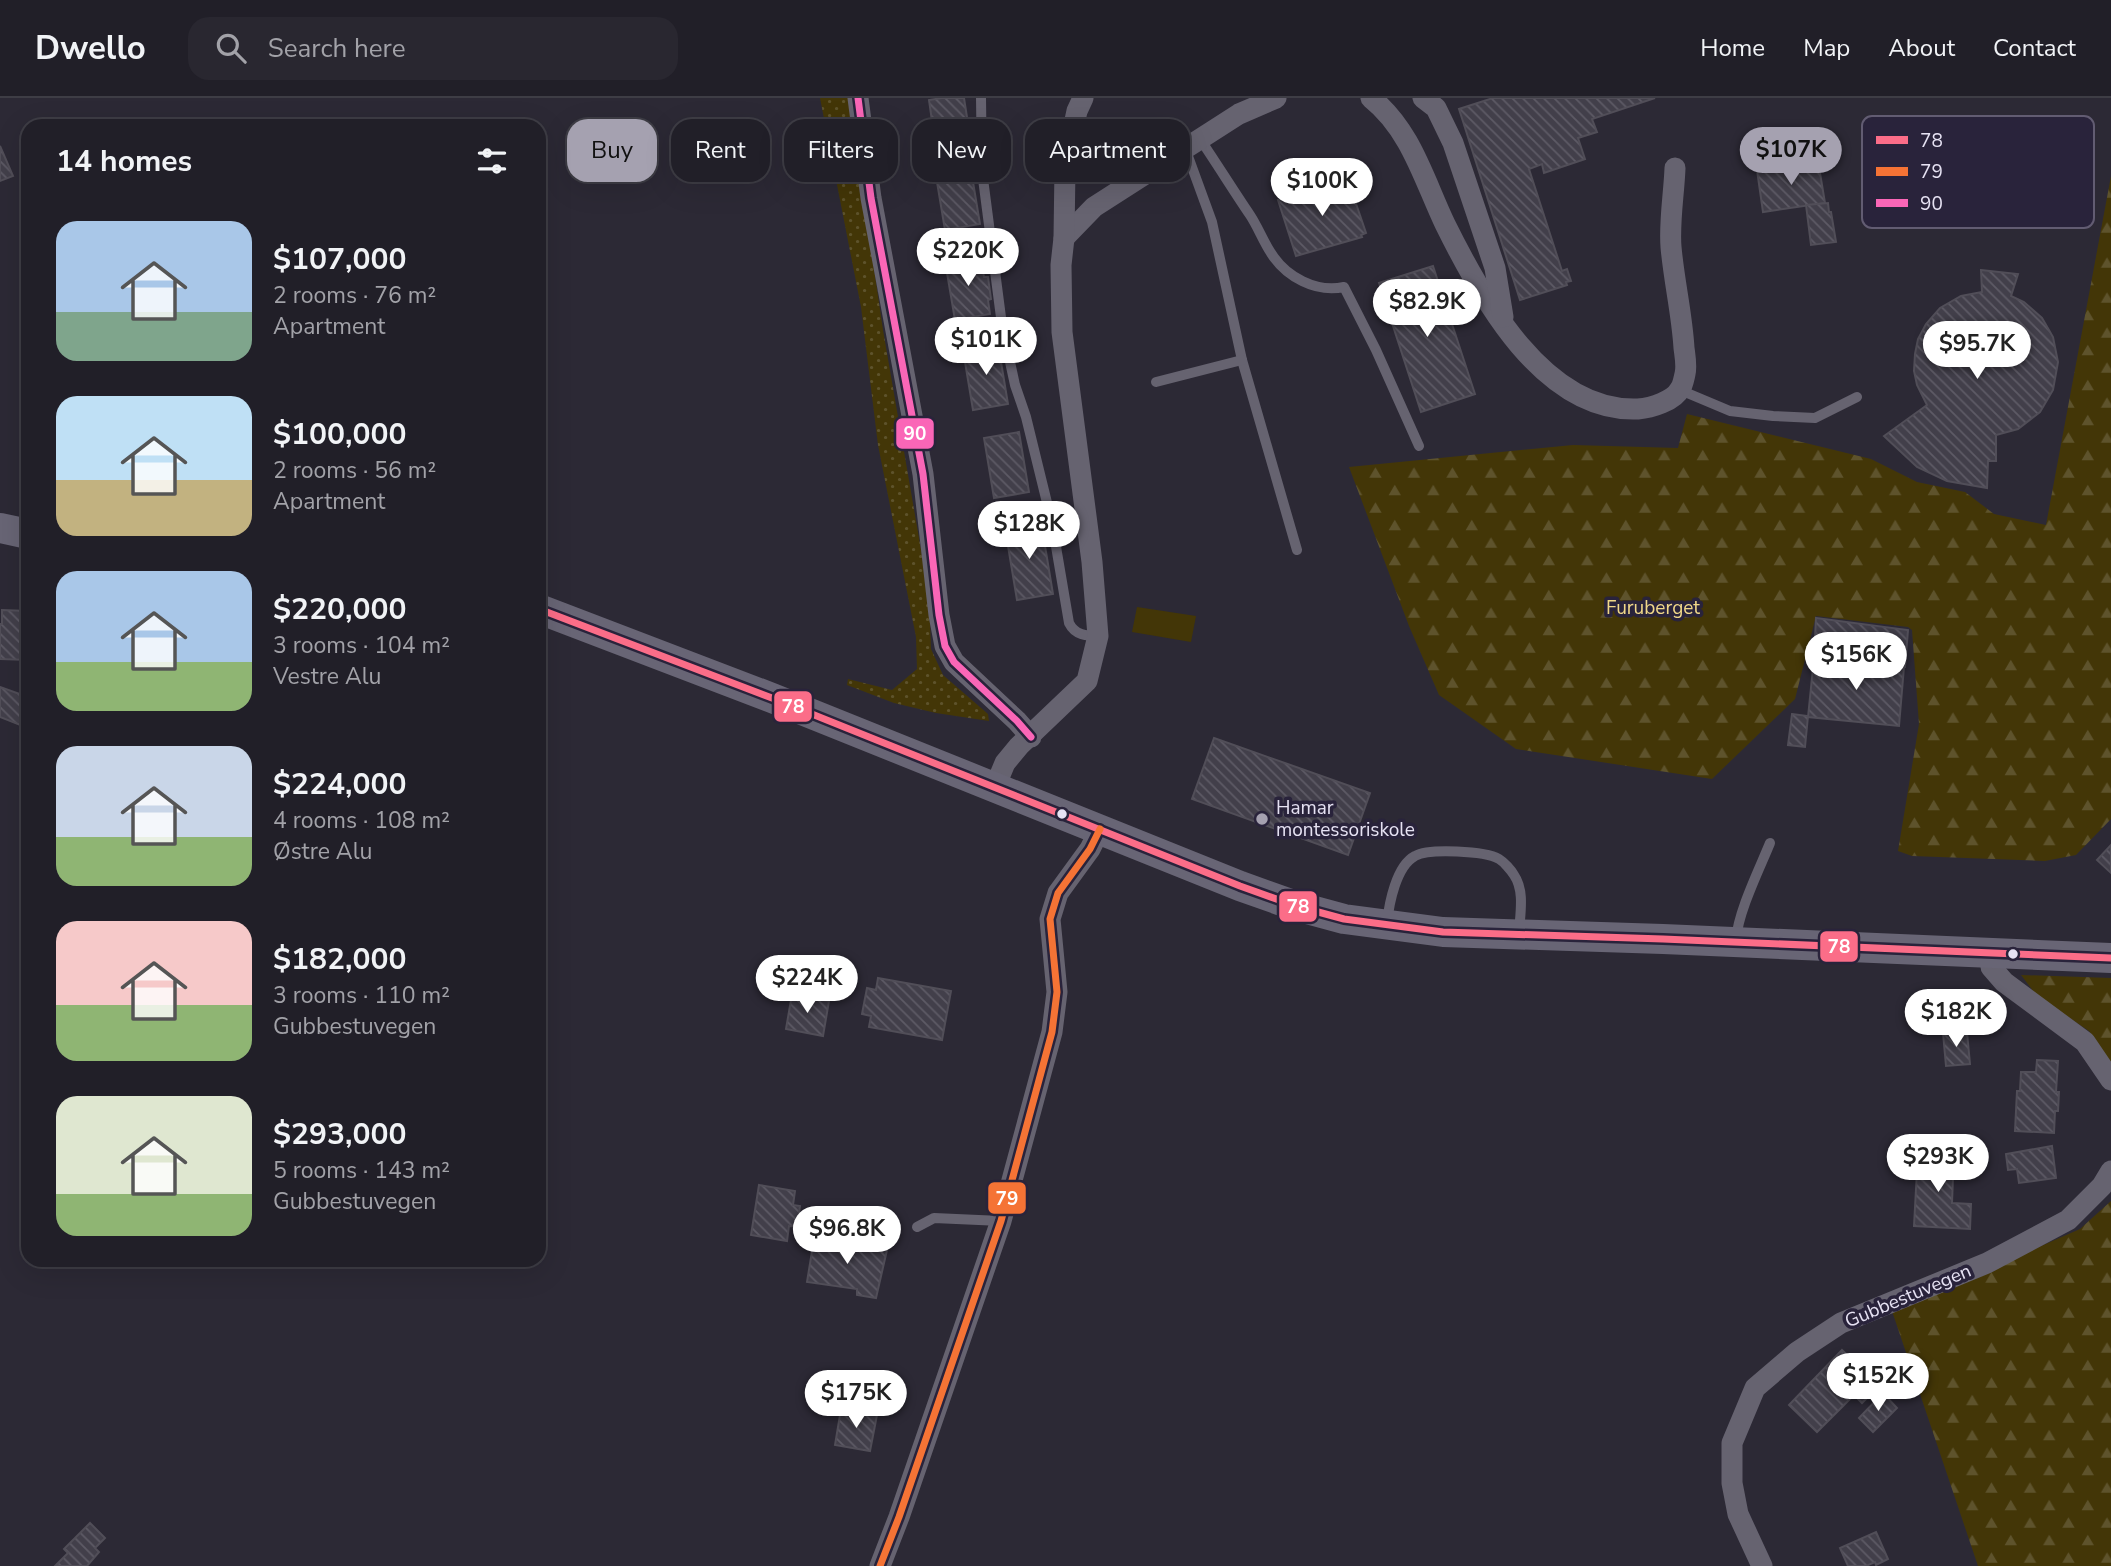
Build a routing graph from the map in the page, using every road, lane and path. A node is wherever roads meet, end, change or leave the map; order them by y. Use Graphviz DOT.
graph roads {
  1 [pos="858,98"];
  2 [pos="981,98"];
  3 [pos="1083,98"];
  4 [pos="1276,98"];
  5 [pos="1371,98"];
  6 [pos="1423,98"];
  7 [pos="1244,106"];
  8 [pos="1193,144"];
  9 [pos="1675,168"];
  10 [pos="1064,238"];
  11 [pos="1505,329"];
  12 [pos="1242,360"];
  13 [pos="1156,382"];
  14 [pos="1680,390"];
  15 [pos="1857,397"];
  16 [pos="1419,446"];
  17 [pos="0,528"];
  18 [pos="21,532"];
  19 [pos="1297,550"];
  20 [pos="546,612"];
  21 [pos="1098,636"];
  22 [pos="1031,737"];
  23 [pos="995,787"];
  24 [pos="1100,829"];
  25 [pos="1770,843"];
  26 [pos="1387,926"];
  27 [pos="1519,935"];
  28 [pos="1736,943"];
  29 [pos="1991,953"];
  30 [pos="2111,958"];
  31 [pos="2111,1080"];
  32 [pos="2111,1171"];
  33 [pos="1000,1221"];
  34 [pos="917,1227"];
  35 [pos="880,1566"];
  36 [pos="1762,1566"];
  1 -- 22 [label="street"];
  2 -- 21 [label="lane"];
  3 -- 10 [label="street"];
  4 -- 7 [label="street"];
  5 -- 11 [label="street"];
  6 -- 11 [label="street"];
  7 -- 8 [label="street"];
  8 -- 10 [label="street"];
  8 -- 12 [label="lane"];
  8 -- 16 [label="lane"];
  9 -- 14 [label="street"];
  10 -- 21 [label="street"];
  11 -- 14 [label="street"];
  12 -- 13 [label="lane"];
  12 -- 19 [label="lane"];
  14 -- 15 [label="lane"];
  17 -- 18 [label="main road"];
  20 -- 23 [label="main road"];
  21 -- 22 [label="street"];
  22 -- 23 [label="street"];
  23 -- 24 [label="main road"];
  24 -- 26 [label="main road"];
  24 -- 33 [label="street"];
  25 -- 28 [label="lane"];
  26 -- 27 [label="main road"];
  26 -- 27 [label="lane"];
  27 -- 28 [label="main road"];
  28 -- 29 [label="main road"];
  29 -- 30 [label="main road"];
  29 -- 31 [label="street"];
  32 -- 36 [label="street, Gubbestuvegen"];
  33 -- 34 [label="lane"];
  33 -- 35 [label="street"];
}
